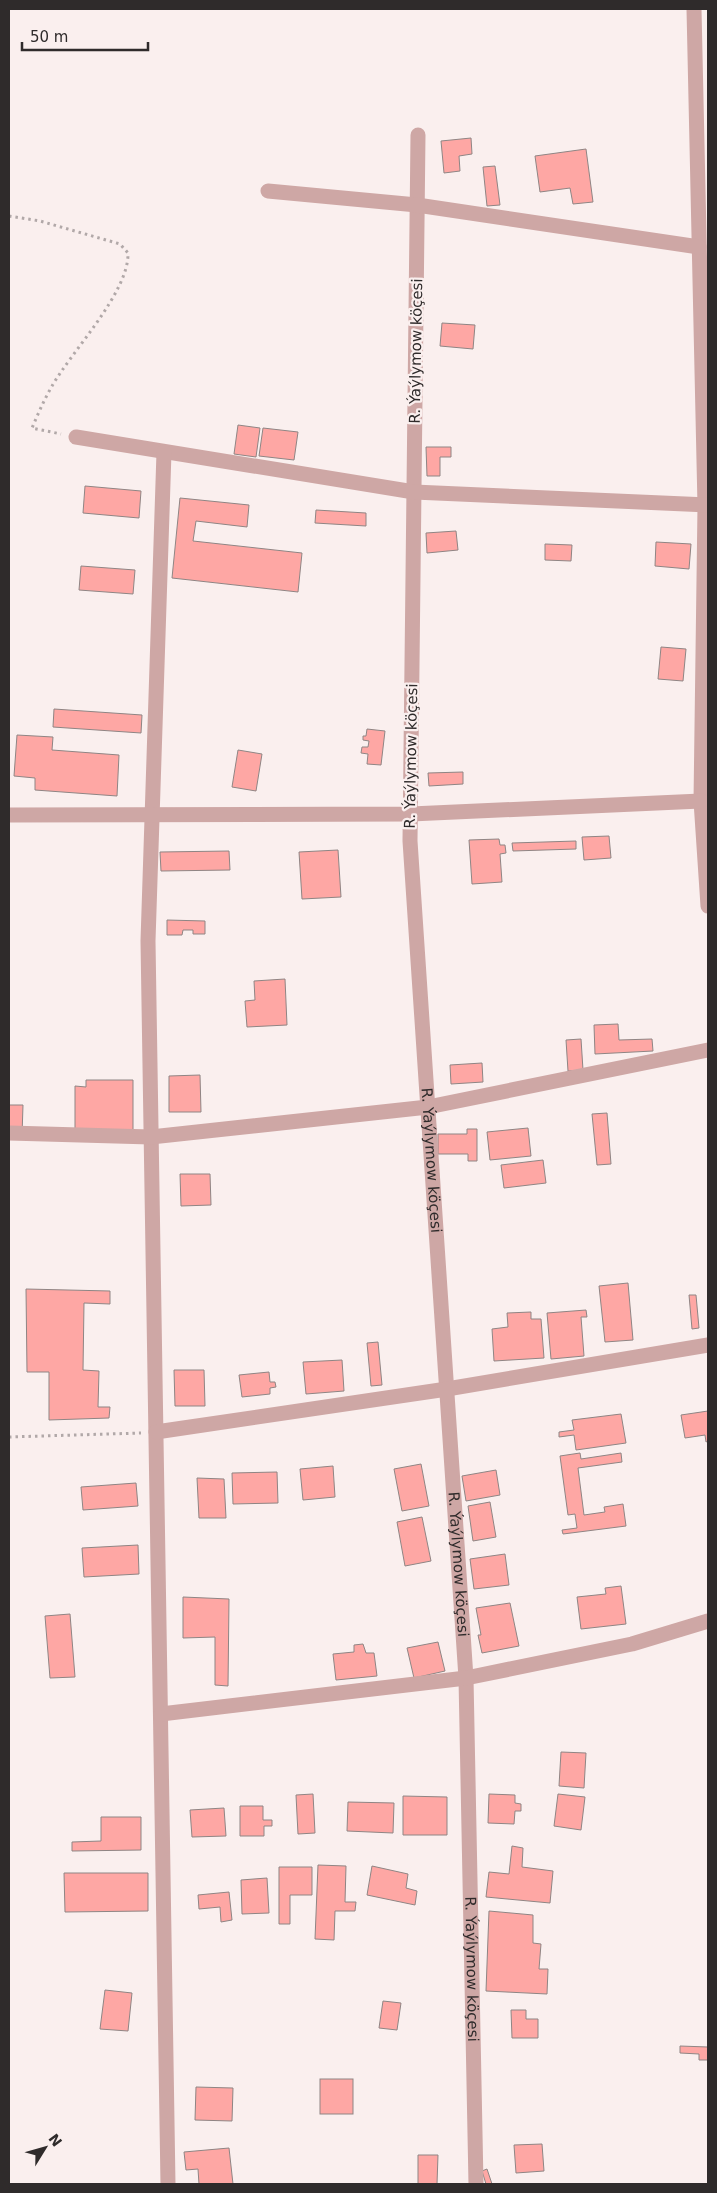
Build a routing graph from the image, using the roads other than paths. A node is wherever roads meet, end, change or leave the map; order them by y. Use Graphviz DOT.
graph roads {
  1 [pos="694,9"];
  2 [pos="418,135"];
  3 [pos="268,191"];
  4 [pos="417,205"];
  5 [pos="699,247"];
  6 [pos="76,437"];
  7 [pos="164,452"];
  8 [pos="414,492"];
  9 [pos="706,505"];
  10 [pos="705,755"];
  11 [pos="701,801"];
  12 [pos="411,814"];
  13 [pos="9,815"];
  14 [pos="152,815"];
  15 [pos="708,906"];
  16 [pos="708,1050"];
  17 [pos="428,1107"];
  18 [pos="9,1133"];
  19 [pos="151,1137"];
  20 [pos="708,1345"];
  21 [pos="447,1389"];
  22 [pos="156,1432"];
  23 [pos="708,1621"];
  24 [pos="466,1678"];
  25 [pos="161,1714"];
  26 [pos="168,2184"];
  27 [pos="476,2184"];
  1 -- 5 [label="street"];
  2 -- 4 [label="street, R. Ýaýlymow köçesi"];
  3 -- 4 [label="street"];
  4 -- 5 [label="street"];
  4 -- 8 [label="street, R. Ýaýlymow köçesi"];
  5 -- 9 [label="street"];
  6 -- 7 [label="street"];
  7 -- 8 [label="street"];
  7 -- 14 [label="street"];
  8 -- 9 [label="street"];
  8 -- 12 [label="street, R. Ýaýlymow köçesi"];
  9 -- 10 [label="street"];
  10 -- 11 [label="street"];
  11 -- 12 [label="street"];
  11 -- 15 [label="street"];
  12 -- 14 [label="street"];
  12 -- 17 [label="street, R. Ýaýlymow köçesi"];
  13 -- 14 [label="street"];
  14 -- 19 [label="street"];
  16 -- 17 [label="street"];
  17 -- 19 [label="street"];
  17 -- 21 [label="street, R. Ýaýlymow köçesi"];
  18 -- 19 [label="street"];
  19 -- 22 [label="street"];
  20 -- 21 [label="street"];
  21 -- 22 [label="street"];
  21 -- 24 [label="street, R. Ýaýlymow köçesi"];
  22 -- 25 [label="street"];
  23 -- 24 [label="street"];
  24 -- 25 [label="street"];
  24 -- 27 [label="street, R. Ýaýlymow köçesi"];
  25 -- 26 [label="street"];
}
